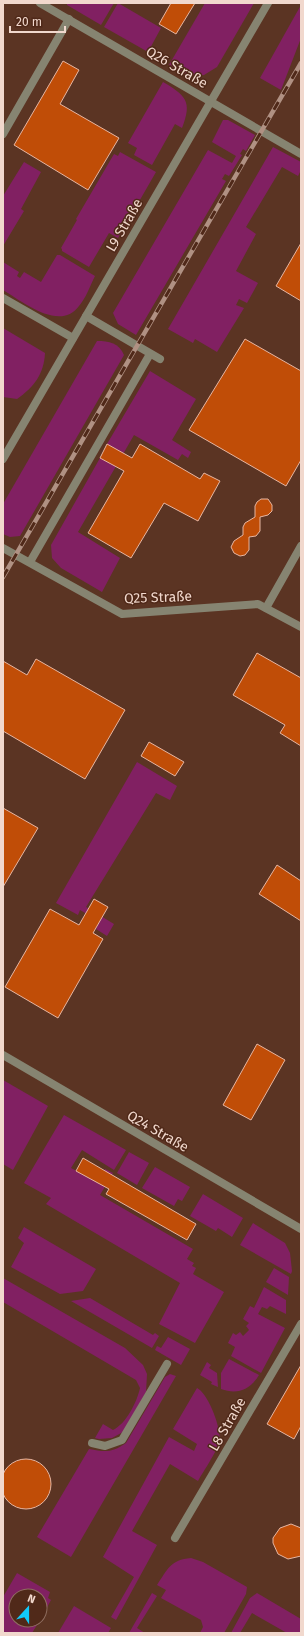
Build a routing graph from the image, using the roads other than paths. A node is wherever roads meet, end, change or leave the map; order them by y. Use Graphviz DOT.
graph roads {
  1 [pos="40,3"];
  2 [pos="268,3"];
  3 [pos="69,19"];
  4 [pos="210,101"];
  5 [pos="3,134"];
  6 [pos="301,154"];
  7 [pos="3,298"];
  8 [pos="86,316"];
  9 [pos="73,338"];
  10 [pos="150,354"];
  11 [pos="160,359"];
  12 [pos="3,459"];
  13 [pos="301,546"];
  14 [pos="3,548"];
  15 [pos="30,562"];
  16 [pos="266,608"];
  17 [pos="301,628"];
  18 [pos="3,1055"];
  19 [pos="301,1229"];
  20 [pos="301,1324"];
  21 [pos="167,1364"];
  22 [pos="92,1443"];
  23 [pos="175,1538"];
  1 -- 3 [label="lane, Q26 Straße"];
  2 -- 4 [label="lane, L9 Straße"];
  3 -- 4 [label="lane, Q26 Straße"];
  3 -- 5 [label="lane"];
  4 -- 6 [label="lane, Q26 Straße"];
  4 -- 8 [label="lane, L9 Straße"];
  7 -- 9 [label="lane"];
  8 -- 9 [label="lane, L9 Straße"];
  8 -- 10 [label="lane"];
  9 -- 12 [label="lane, L9 Straße"];
  10 -- 11 [label="lane"];
  10 -- 15 [label="lane"];
  13 -- 16 [label="lane"];
  14 -- 15 [label="lane, Q25 Straße"];
  15 -- 16 [label="lane, Q25 Straße"];
  16 -- 17 [label="lane, Q25 Straße"];
  18 -- 19 [label="lane, Q24 Straße"];
  20 -- 23 [label="lane, L8 Straße"];
  21 -- 22 [label="lane"];
}
